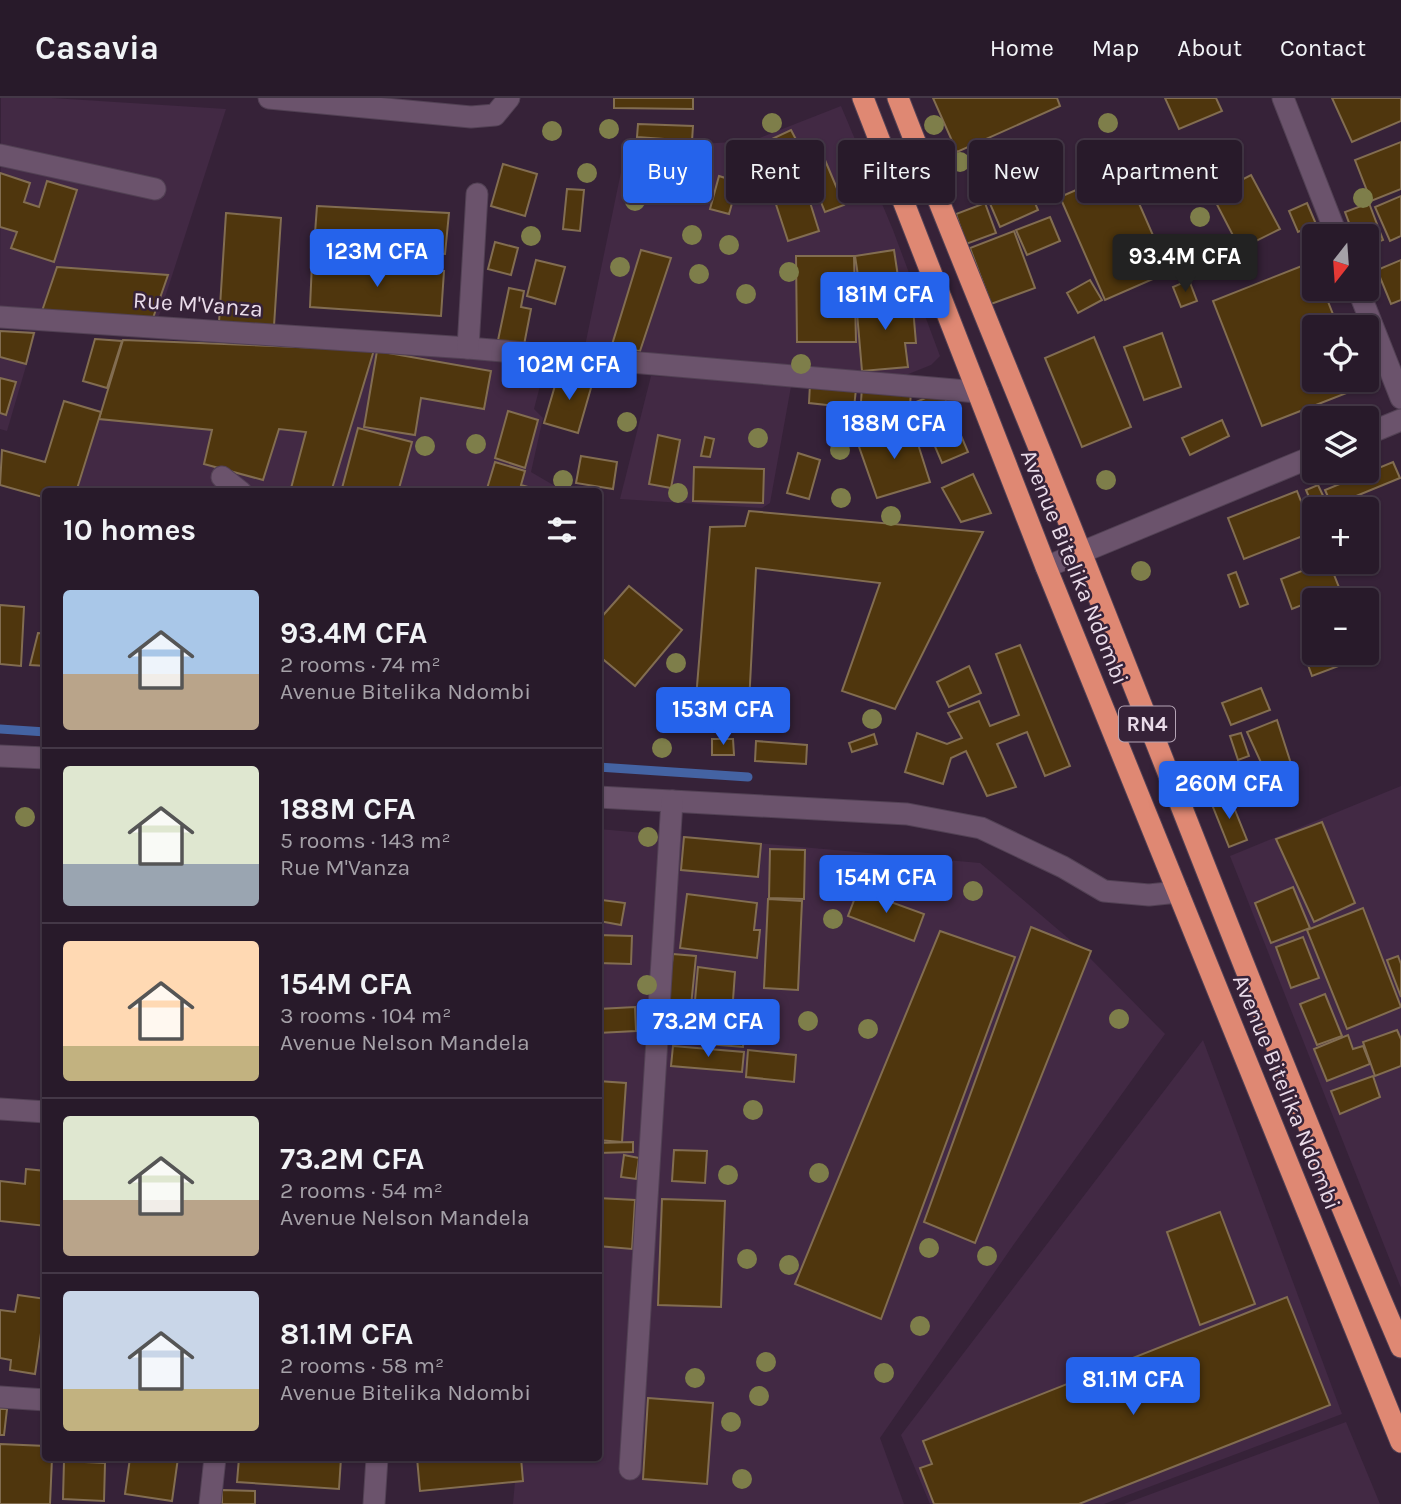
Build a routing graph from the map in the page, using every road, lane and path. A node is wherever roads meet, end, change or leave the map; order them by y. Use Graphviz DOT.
graph roads {
  1 [pos="270,98"];
  2 [pos="509,98"];
  3 [pos="863,98"];
  4 [pos="898,98"];
  5 [pos="1283,98"];
  6 [pos="0,155"];
  7 [pos="155,189"];
  8 [pos="477,194"];
  9 [pos="1332,224"];
  10 [pos="1363,301"];
  11 [pos="0,317"];
  12 [pos="468,348"];
  13 [pos="978,392"];
  14 [pos="1401,398"];
  15 [pos="1401,420"];
  16 [pos="1379,429"];
  17 [pos="1302,461"];
  18 [pos="222,477"];
  19 [pos="236,488"];
  20 [pos="1081,552"];
  21 [pos="1046,566"];
  22 [pos="0,756"];
  23 [pos="42,758"];
  24 [pos="602,797"];
  25 [pos="673,801"];
  26 [pos="1178,892"];
  27 [pos="0,1109"];
  28 [pos="42,1112"];
  29 [pos="1401,1347"];
  30 [pos="0,1396"];
  31 [pos="42,1400"];
  32 [pos="1401,1442"];
  33 [pos="215,1461"];
  34 [pos="377,1461"];
  35 [pos="630,1469"];
  36 [pos="210,1504"];
  37 [pos="374,1504"];
  1 -- 2 [label="street"];
  3 -- 13 [label="highway, Avenue Bitelika Ndombi / RN4"];
  4 -- 20 [label="highway, Avenue Bitelika Ndombi / RN4"];
  5 -- 9 [label="street"];
  6 -- 7 [label="street"];
  8 -- 12 [label="street"];
  10 -- 14 [label="street"];
  11 -- 12 [label="street, Rue M'Vanza"];
  12 -- 13 [label="street, Rue M'Vanza"];
  13 -- 21 [label="highway, Avenue Bitelika Ndombi / RN4"];
  15 -- 16 [label="street"];
  17 -- 20 [label="street"];
  18 -- 19 [label="street"];
  20 -- 21 [label="street"];
  20 -- 29 [label="highway, Avenue Bitelika Ndombi / RN4"];
  21 -- 26 [label="highway, Avenue Bitelika Ndombi / RN4"];
  22 -- 23 [label="street"];
  24 -- 25 [label="street"];
  25 -- 26 [label="street"];
  25 -- 35 [label="street"];
  26 -- 32 [label="highway, Avenue Bitelika Ndombi / RN4"];
  27 -- 28 [label="street"];
  30 -- 31 [label="street"];
  33 -- 36 [label="street"];
  34 -- 37 [label="street"];
}
